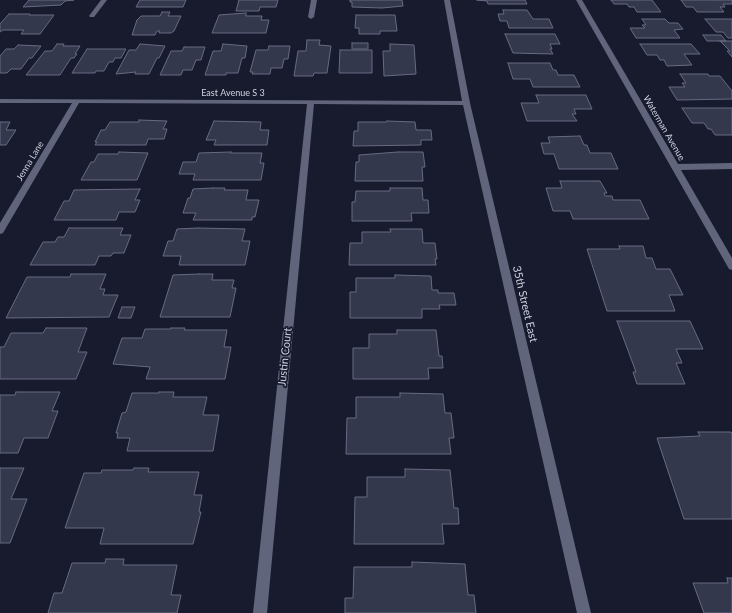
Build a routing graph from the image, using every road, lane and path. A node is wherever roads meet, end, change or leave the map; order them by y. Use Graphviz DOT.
graph roads {
  1 [pos="104,0"];
  2 [pos="314,0"];
  3 [pos="447,0"];
  4 [pos="579,0"];
  5 [pos="92,16"];
  6 [pos="311,17"];
  7 [pos="0,101"];
  8 [pos="78,101"];
  9 [pos="311,102"];
  10 [pos="466,103"];
  11 [pos="732,166"];
  12 [pos="675,167"];
  13 [pos="0,231"];
  14 [pos="732,266"];
  15 [pos="260,613"];
  16 [pos="584,613"];
  1 -- 5 [label="street"];
  2 -- 6 [label="street"];
  3 -- 10 [label="street, 35th Street East"];
  4 -- 12 [label="street, Waterman Avenue"];
  7 -- 8 [label="street, East Avenue S 3"];
  8 -- 9 [label="street, East Avenue S 3"];
  8 -- 13 [label="street, Jenna Lane"];
  9 -- 10 [label="street, East Avenue S 3"];
  9 -- 15 [label="street, Justin Court"];
  10 -- 16 [label="street, 35th Street East"];
  11 -- 12 [label="street"];
  12 -- 14 [label="street, Waterman Avenue"];
}
